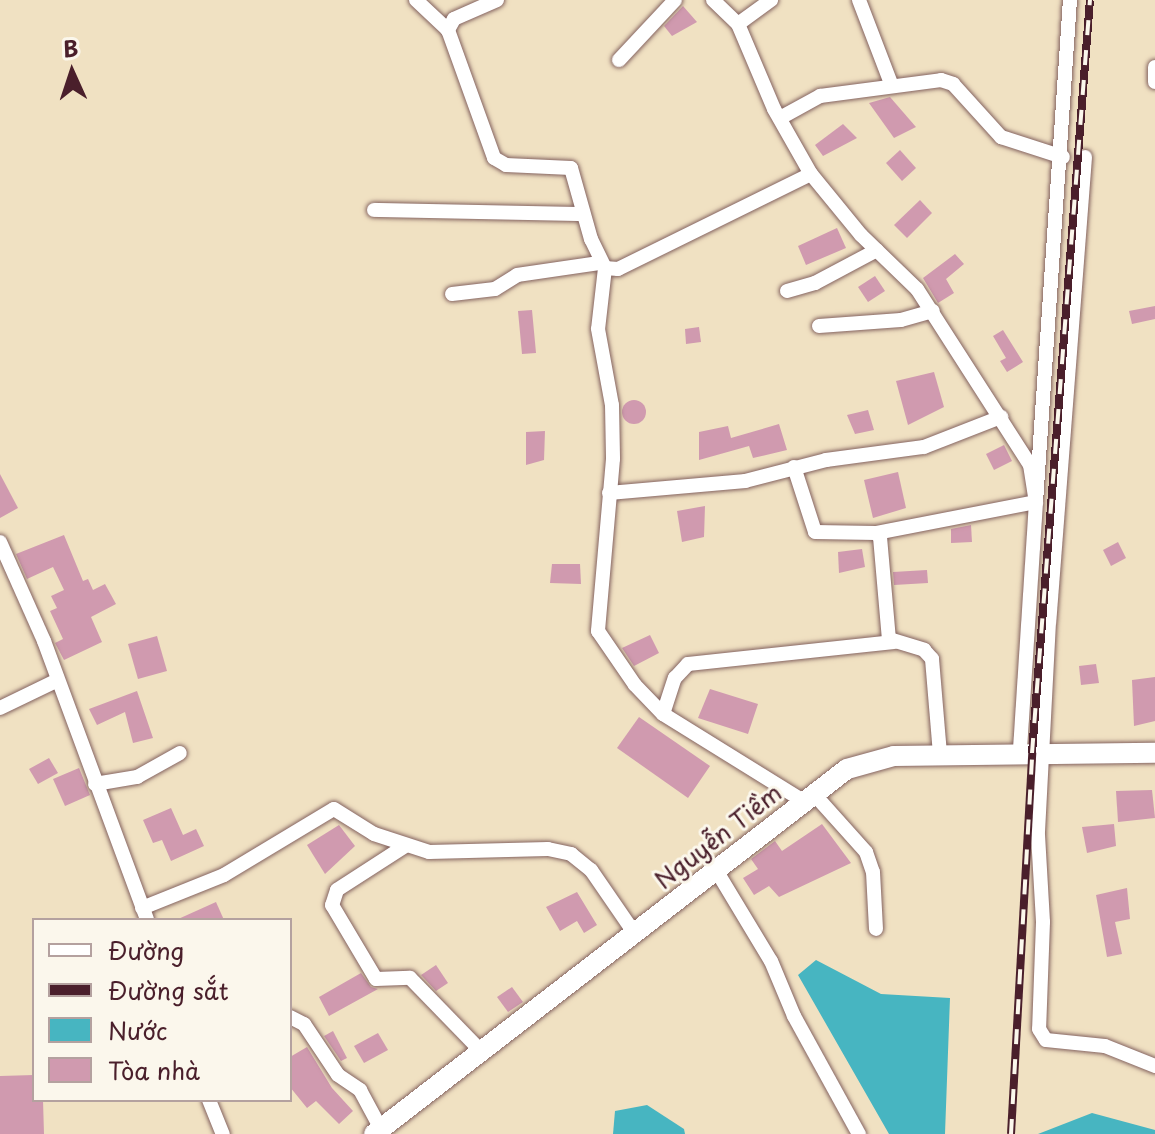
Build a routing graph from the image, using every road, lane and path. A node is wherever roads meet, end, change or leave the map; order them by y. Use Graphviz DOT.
graph roads {
  1 [pos="416,0"];
  2 [pos="497,0"];
  3 [pos="675,0"];
  4 [pos="713,0"];
  5 [pos="771,0"];
  6 [pos="859,0"];
  7 [pos="1070,0"];
  8 [pos="738,24"];
  9 [pos="448,30"];
  10 [pos="619,60"];
  11 [pos="1155,67"];
  12 [pos="1155,82"];
  13 [pos="892,86"];
  14 [pos="780,118"];
  15 [pos="1063,157"];
  16 [pos="1085,157"];
  17 [pos="811,174"];
  18 [pos="374,210"];
  19 [pos="583,214"];
  20 [pos="877,250"];
  21 [pos="602,265"];
  22 [pos="787,291"];
  23 [pos="452,294"];
  24 [pos="933,311"];
  25 [pos="819,326"];
  26 [pos="1001,417"];
  27 [pos="794,467"];
  28 [pos="609,493"];
  29 [pos="1036,502"];
  30 [pos="876,533"];
  31 [pos="0,542"];
  32 [pos="894,642"];
  33 [pos="58,680"];
  34 [pos="0,708"];
  35 [pos="663,714"];
  36 [pos="1020,752"];
  37 [pos="180,753"];
  38 [pos="1042,753"];
  39 [pos="1155,753"];
  40 [pos="940,755"];
  41 [pos="95,784"];
  42 [pos="810,798"];
  43 [pos="405,846"];
  44 [pos="716,870"];
  45 [pos="144,914"];
  46 [pos="876,929"];
  47 [pos="635,934"];
  48 [pos="292,1018"];
  49 [pos="482,1052"];
  50 [pos="1155,1066"];
  51 [pos="210,1102"];
  52 [pos="385,1130"];
  53 [pos="223,1134"];
  54 [pos="859,1134"];
  1 -- 9 [label="street"];
  2 -- 9 [label="street"];
  3 -- 10 [label="street"];
  4 -- 8 [label="street"];
  5 -- 8 [label="street"];
  6 -- 13 [label="street"];
  7 -- 15 [label="street"];
  8 -- 14 [label="street"];
  9 -- 19 [label="street"];
  11 -- 12 [label="street"];
  13 -- 14 [label="street"];
  13 -- 15 [label="street"];
  14 -- 17 [label="street"];
  15 -- 29 [label="street"];
  16 -- 38 [label="street"];
  17 -- 20 [label="street"];
  17 -- 21 [label="street"];
  18 -- 19 [label="street"];
  19 -- 21 [label="street"];
  20 -- 22 [label="street"];
  20 -- 24 [label="street"];
  21 -- 23 [label="street"];
  21 -- 28 [label="street"];
  24 -- 25 [label="street"];
  24 -- 26 [label="street"];
  26 -- 27 [label="street"];
  26 -- 29 [label="street"];
  27 -- 28 [label="street"];
  27 -- 30 [label="street"];
  28 -- 35 [label="street"];
  29 -- 30 [label="street"];
  29 -- 36 [label="street"];
  30 -- 32 [label="street"];
  31 -- 33 [label="street"];
  32 -- 35 [label="street"];
  32 -- 40 [label="street"];
  33 -- 34 [label="street"];
  33 -- 41 [label="street"];
  35 -- 42 [label="street"];
  36 -- 38 [label="street, Nguyễn Tiềm"];
  36 -- 40 [label="street, Nguyễn Tiềm"];
  37 -- 41 [label="street"];
  38 -- 39 [label="street, Nguyễn Tiềm"];
  38 -- 50 [label="street"];
  40 -- 42 [label="street, Nguyễn Tiềm"];
  41 -- 45 [label="street"];
  42 -- 44 [label="street, Nguyễn Tiềm"];
  42 -- 46 [label="street"];
  43 -- 45 [label="street"];
  43 -- 47 [label="street"];
  43 -- 49 [label="street"];
  44 -- 47 [label="street, Nguyễn Tiềm"];
  44 -- 54 [label="street"];
  47 -- 49 [label="street, Nguyễn Tiềm"];
  48 -- 52 [label="street"];
  49 -- 52 [label="street, Nguyễn Tiềm"];
  51 -- 53 [label="street"];
}
